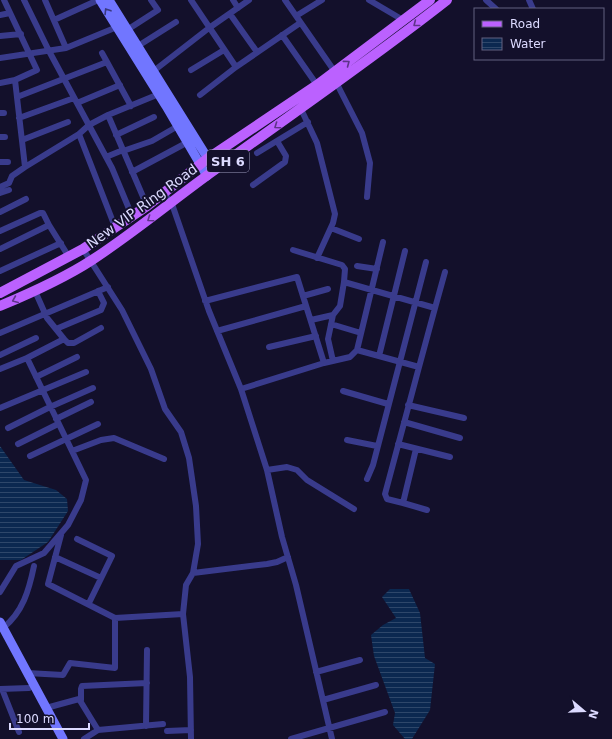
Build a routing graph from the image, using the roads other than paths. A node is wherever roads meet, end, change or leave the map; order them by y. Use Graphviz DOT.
graph roads {
  1 [pos="4,0"];
  2 [pos="24,0"];
  3 [pos="45,0"];
  4 [pos="109,0"];
  5 [pos="151,0"];
  6 [pos="191,0"];
  7 [pos="233,0"];
  8 [pos="249,0"];
  9 [pos="286,0"];
  10 [pos="322,0"];
  11 [pos="370,0"];
  12 [pos="430,0"];
  13 [pos="447,0"];
  14 [pos="486,0"];
  15 [pos="98,1"];
  16 [pos="238,8"];
  17 [pos="495,8"];
  18 [pos="10,13"];
  19 [pos="0,14"];
  20 [pos="230,14"];
  21 [pos="296,16"];
  22 [pos="54,20"];
  23 [pos="403,20"];
  24 [pos="176,22"];
  25 [pos="300,23"];
  26 [pos="117,27"];
  27 [pos="209,28"];
  28 [pos="127,30"];
  29 [pos="21,34"];
  30 [pos="282,35"];
  31 [pos="0,36"];
  32 [pos="138,46"];
  33 [pos="66,48"];
  34 [pos="224,50"];
  35 [pos="49,51"];
  36 [pos="257,52"];
  37 [pos="31,53"];
  38 [pos="102,53"];
  39 [pos="0,58"];
  40 [pos="107,62"];
  41 [pos="236,67"];
  42 [pos="191,70"];
  43 [pos="335,72"];
  44 [pos="150,73"];
  45 [pos="63,78"];
  46 [pos="15,80"];
  47 [pos="0,83"];
  48 [pos="337,84"];
  49 [pos="317,85"];
  50 [pos="120,86"];
  51 [pos="159,94"];
  52 [pos="200,95"];
  53 [pos="17,97"];
  54 [pos="75,100"];
  55 [pos="131,106"];
  56 [pos="300,109"];
  57 [pos="108,115"];
  58 [pos="154,117"];
  59 [pos="19,118"];
  60 [pos="68,122"];
  61 [pos="308,122"];
  62 [pos="89,125"];
  63 [pos="178,126"];
  64 [pos="79,134"];
  65 [pos="116,135"];
  66 [pos="22,140"];
  67 [pos="277,141"];
  68 [pos="188,142"];
  69 [pos="123,151"];
  70 [pos="257,153"];
  71 [pos="106,157"];
  72 [pos="204,161"];
  73 [pos="0,162"];
  74 [pos="8,162"];
  75 [pos="25,167"];
  76 [pos="132,172"];
  77 [pos="211,173"];
  78 [pos="252,185"];
  79 [pos="0,187"];
  80 [pos="9,190"];
  81 [pos="164,193"];
  82 [pos="0,194"];
  83 [pos="368,197"];
  84 [pos="26,199"];
  85 [pos="172,204"];
  86 [pos="147,206"];
  87 [pos="0,212"];
  88 [pos="132,216"];
  89 [pos="49,225"];
  90 [pos="115,228"];
  91 [pos="331,228"];
  92 [pos="0,231"];
  93 [pos="359,239"];
  94 [pos="383,242"];
  95 [pos="61,244"];
  96 [pos="0,249"];
  97 [pos="83,249"];
  98 [pos="293,250"];
  99 [pos="405,251"];
  100 [pos="69,257"];
  101 [pos="317,258"];
  102 [pos="91,261"];
  103 [pos="426,262"];
  104 [pos="357,266"];
  105 [pos="377,269"];
  106 [pos="0,271"];
  107 [pos="446,272"];
  108 [pos="344,282"];
  109 [pos="108,287"];
  110 [pos="328,289"];
  111 [pos="371,290"];
  112 [pos="35,291"];
  113 [pos="98,291"];
  114 [pos="0,293"];
  115 [pos="303,296"];
  116 [pos="394,297"];
  117 [pos="205,301"];
  118 [pos="415,302"];
  119 [pos="0,306"];
  120 [pos="306,306"];
  121 [pos="435,308"];
  122 [pos="45,313"];
  123 [pos="333,315"];
  124 [pos="311,320"];
  125 [pos="331,324"];
  126 [pos="101,328"];
  127 [pos="56,329"];
  128 [pos="217,331"];
  129 [pos="0,333"];
  130 [pos="361,333"];
  131 [pos="316,336"];
  132 [pos="36,338"];
  133 [pos="64,339"];
  134 [pos="269,347"];
  135 [pos="357,350"];
  136 [pos="0,355"];
  137 [pos="379,356"];
  138 [pos="77,357"];
  139 [pos="27,358"];
  140 [pos="333,361"];
  141 [pos="399,361"];
  142 [pos="324,363"];
  143 [pos="419,367"];
  144 [pos="0,369"];
  145 [pos="86,372"];
  146 [pos="36,377"];
  147 [pos="93,388"];
  148 [pos="241,389"];
  149 [pos="42,391"];
  150 [pos="343,391"];
  151 [pos="91,402"];
  152 [pos="388,404"];
  153 [pos="408,405"];
  154 [pos="50,407"];
  155 [pos="0,408"];
  156 [pos="464,418"];
  157 [pos="57,421"];
  158 [pos="404,422"];
  159 [pos="98,424"];
  160 [pos="8,428"];
  161 [pos="460,438"];
  162 [pos="66,439"];
  163 [pos="347,440"];
  164 [pos="18,444"];
  165 [pos="398,444"];
  166 [pos="377,446"];
  167 [pos="416,449"];
  168 [pos="72,451"];
  169 [pos="30,456"];
  170 [pos="450,457"];
  171 [pos="164,459"];
  172 [pos="267,470"];
  173 [pos="367,479"];
  174 [pos="403,503"];
  175 [pos="354,509"];
  176 [pos="427,510"];
  177 [pos="61,533"];
  178 [pos="77,539"];
  179 [pos="288,557"];
  180 [pos="55,558"];
  181 [pos="34,566"];
  182 [pos="193,573"];
  183 [pos="101,578"];
  184 [pos="0,592"];
  185 [pos="89,603"];
  186 [pos="183,614"];
  187 [pos="115,618"];
  188 [pos="1,628"];
  189 [pos="147,650"];
  190 [pos="360,660"];
  191 [pos="316,672"];
  192 [pos="27,673"];
  193 [pos="147,683"];
  194 [pos="376,685"];
  195 [pos="28,688"];
  196 [pos="1,689"];
  197 [pos="81,700"];
  198 [pos="323,700"];
  199 [pos="46,708"];
  200 [pos="385,712"];
  201 [pos="163,724"];
  202 [pos="146,726"];
  203 [pos="330,728"];
  204 [pos="98,730"];
  205 [pos="191,730"];
  206 [pos="167,731"];
  207 [pos="19,732"];
  208 [pos="57,739"];
  209 [pos="63,739"];
  210 [pos="84,739"];
  211 [pos="191,739"];
  212 [pos="290,739"];
  213 [pos="332,739"];
  1 -- 18 [label="street"];
  2 -- 35 [label="street"];
  3 -- 22 [label="street"];
  4 -- 28 [label="street"];
  5 -- 28 [label="street"];
  6 -- 27 [label="street"];
  7 -- 16 [label="street"];
  8 -- 16 [label="street"];
  9 -- 21 [label="street"];
  10 -- 21 [label="street"];
  11 -- 23 [label="street"];
  12 -- 23 [label="main road, New VIP Ring Road / SH 6"];
  13 -- 48 [label="main road, New VIP Ring Road / SH 6, one-way"];
  14 -- 17 [label="street"];
  15 -- 22 [label="street"];
  26 -- 15 [label="street, one-way"];
  16 -- 20 [label="street"];
  18 -- 19 [label="street"];
  18 -- 29 [label="street"];
  20 -- 27 [label="street"];
  20 -- 36 [label="street"];
  21 -- 25 [label="street"];
  22 -- 33 [label="street"];
  43 -- 23 [label="main road, New VIP Ring Road / SH 6, one-way"];
  24 -- 32 [label="street"];
  25 -- 30 [label="street"];
  25 -- 43 [label="street"];
  26 -- 33 [label="street"];
  26 -- 44 [label="street"];
  27 -- 34 [label="street"];
  27 -- 44 [label="street"];
  28 -- 32 [label="street"];
  29 -- 31 [label="street"];
  29 -- 37 [label="street"];
  30 -- 36 [label="street"];
  30 -- 49 [label="street"];
  32 -- 44 [label="street"];
  33 -- 35 [label="street"];
  34 -- 41 [label="street"];
  34 -- 42 [label="street"];
  35 -- 37 [label="street"];
  35 -- 45 [label="street"];
  36 -- 41 [label="street"];
  37 -- 39 [label="street"];
  37 -- 46 [label="street"];
  38 -- 40 [label="street"];
  40 -- 45 [label="street"];
  40 -- 50 [label="street"];
  41 -- 52 [label="street"];
  43 -- 49 [label="main road, New VIP Ring Road / SH 6"];
  44 -- 51 [label="street"];
  44 -- 72 [label="street"];
  45 -- 53 [label="street"];
  45 -- 54 [label="street"];
  46 -- 47 [label="street"];
  46 -- 53 [label="street"];
  48 -- 56 [label="main road, New VIP Ring Road / SH 6"];
  48 -- 83 [label="street"];
  49 -- 72 [label="main road, New VIP Ring Road / SH 6"];
  50 -- 54 [label="street"];
  50 -- 55 [label="street"];
  51 -- 55 [label="street"];
  51 -- 63 [label="street"];
  53 -- 59 [label="street"];
  54 -- 59 [label="street"];
  54 -- 62 [label="street"];
  55 -- 57 [label="street"];
  56 -- 61 [label="street"];
  56 -- 77 [label="main road, New VIP Ring Road / SH 6, one-way"];
  57 -- 62 [label="street"];
  57 -- 65 [label="street"];
  58 -- 65 [label="street"];
  59 -- 66 [label="street"];
  60 -- 66 [label="street"];
  61 -- 67 [label="street"];
  61 -- 91 [label="street"];
  62 -- 64 [label="street"];
  62 -- 71 [label="street"];
  63 -- 68 [label="street"];
  63 -- 69 [label="street"];
  64 -- 75 [label="street"];
  64 -- 90 [label="street"];
  65 -- 69 [label="street"];
  66 -- 75 [label="street"];
  67 -- 70 [label="street"];
  67 -- 78 [label="street"];
  68 -- 72 [label="street"];
  68 -- 76 [label="street"];
  69 -- 71 [label="street"];
  69 -- 76 [label="street"];
  71 -- 88 [label="street"];
  72 -- 77 [label="street"];
  72 -- 81 [label="main road, New VIP Ring Road / SH 6"];
  73 -- 74 [label="street"];
  75 -- 79 [label="street"];
  76 -- 86 [label="street"];
  77 -- 85 [label="main road, New VIP Ring Road / SH 6"];
  80 -- 82 [label="street"];
  81 -- 85 [label="street"];
  81 -- 86 [label="main road, New VIP Ring Road / SH 6"];
  84 -- 87 [label="street"];
  85 -- 102 [label="main road, New VIP Ring Road / SH 6, one-way"];
  85 -- 117 [label="street"];
  86 -- 88 [label="main road, New VIP Ring Road / SH 6"];
  88 -- 90 [label="main road, New VIP Ring Road / SH 6"];
  89 -- 92 [label="street"];
  89 -- 95 [label="street"];
  89 -- 96 [label="street"];
  90 -- 97 [label="main road, New VIP Ring Road / SH 6"];
  91 -- 93 [label="street"];
  91 -- 101 [label="street"];
  94 -- 105 [label="street"];
  95 -- 100 [label="street"];
  95 -- 106 [label="street"];
  97 -- 100 [label="main road, New VIP Ring Road / SH 6"];
  97 -- 102 [label="street"];
  98 -- 101 [label="street"];
  99 -- 116 [label="street"];
  100 -- 114 [label="main road, New VIP Ring Road / SH 6"];
  101 -- 108 [label="street"];
  102 -- 109 [label="street"];
  102 -- 112 [label="main road, New VIP Ring Road / SH 6"];
  103 -- 118 [label="street"];
  104 -- 105 [label="street"];
  105 -- 111 [label="street"];
  107 -- 121 [label="street"];
  108 -- 111 [label="street"];
  108 -- 123 [label="street"];
  109 -- 113 [label="street"];
  109 -- 182 [label="street"];
  110 -- 115 [label="street"];
  111 -- 116 [label="street"];
  111 -- 130 [label="street"];
  112 -- 119 [label="main road, New VIP Ring Road / SH 6, one-way"];
  112 -- 122 [label="street"];
  113 -- 122 [label="street"];
  113 -- 127 [label="street"];
  115 -- 117 [label="street"];
  115 -- 120 [label="street"];
  116 -- 118 [label="street"];
  116 -- 137 [label="street"];
  117 -- 128 [label="street"];
  118 -- 121 [label="street"];
  118 -- 141 [label="street"];
  120 -- 124 [label="street"];
  120 -- 128 [label="street"];
  121 -- 143 [label="street"];
  122 -- 127 [label="street"];
  122 -- 129 [label="street"];
  123 -- 124 [label="street"];
  123 -- 125 [label="street"];
  124 -- 131 [label="street"];
  125 -- 130 [label="street"];
  125 -- 140 [label="street"];
  126 -- 133 [label="street"];
  127 -- 133 [label="street"];
  128 -- 148 [label="street"];
  130 -- 135 [label="street"];
  131 -- 134 [label="street"];
  131 -- 142 [label="street"];
  132 -- 136 [label="street"];
  133 -- 139 [label="street"];
  135 -- 137 [label="street"];
  135 -- 140 [label="street"];
  137 -- 141 [label="street"];
  138 -- 146 [label="street"];
  139 -- 144 [label="street"];
  139 -- 146 [label="street"];
  140 -- 142 [label="street"];
  141 -- 143 [label="street"];
  141 -- 152 [label="street"];
  142 -- 148 [label="street"];
  143 -- 153 [label="street"];
  145 -- 149 [label="street"];
  146 -- 149 [label="street"];
  147 -- 154 [label="street"];
  148 -- 172 [label="street"];
  149 -- 154 [label="street"];
  149 -- 155 [label="street"];
  150 -- 152 [label="street"];
  151 -- 157 [label="street"];
  152 -- 166 [label="street"];
  153 -- 156 [label="street"];
  153 -- 158 [label="street"];
  154 -- 157 [label="street"];
  154 -- 160 [label="street"];
  157 -- 162 [label="street"];
  157 -- 164 [label="street"];
  158 -- 161 [label="street"];
  158 -- 165 [label="street"];
  159 -- 162 [label="street"];
  162 -- 168 [label="street"];
  162 -- 169 [label="street"];
  163 -- 166 [label="street"];
  165 -- 167 [label="street"];
  165 -- 174 [label="street"];
  166 -- 173 [label="street"];
  167 -- 170 [label="street"];
  167 -- 174 [label="street"];
  168 -- 171 [label="street"];
  168 -- 177 [label="street"];
  172 -- 175 [label="street"];
  172 -- 179 [label="street"];
  174 -- 176 [label="street"];
  177 -- 180 [label="street"];
  177 -- 184 [label="street"];
  178 -- 183 [label="street"];
  179 -- 182 [label="street"];
  179 -- 191 [label="street"];
  180 -- 183 [label="street"];
  180 -- 185 [label="street"];
  181 -- 188 [label="street"];
  182 -- 186 [label="street"];
  183 -- 185 [label="street"];
  185 -- 187 [label="street"];
  186 -- 187 [label="street"];
  186 -- 205 [label="street"];
  187 -- 192 [label="street"];
  188 -- 192 [label="street"];
  188 -- 195 [label="street"];
  189 -- 193 [label="street"];
  190 -- 191 [label="street"];
  191 -- 198 [label="street"];
  192 -- 199 [label="street"];
  193 -- 197 [label="street"];
  193 -- 202 [label="street"];
  194 -- 198 [label="street"];
  195 -- 196 [label="street"];
  195 -- 208 [label="street"];
  196 -- 207 [label="street"];
  197 -- 199 [label="street"];
  197 -- 204 [label="street"];
  198 -- 203 [label="street"];
  199 -- 209 [label="street"];
  200 -- 203 [label="street"];
  201 -- 202 [label="street"];
  202 -- 204 [label="street"];
  203 -- 212 [label="street"];
  203 -- 213 [label="street"];
  204 -- 210 [label="street"];
  205 -- 206 [label="street"];
  205 -- 211 [label="street"];
}
